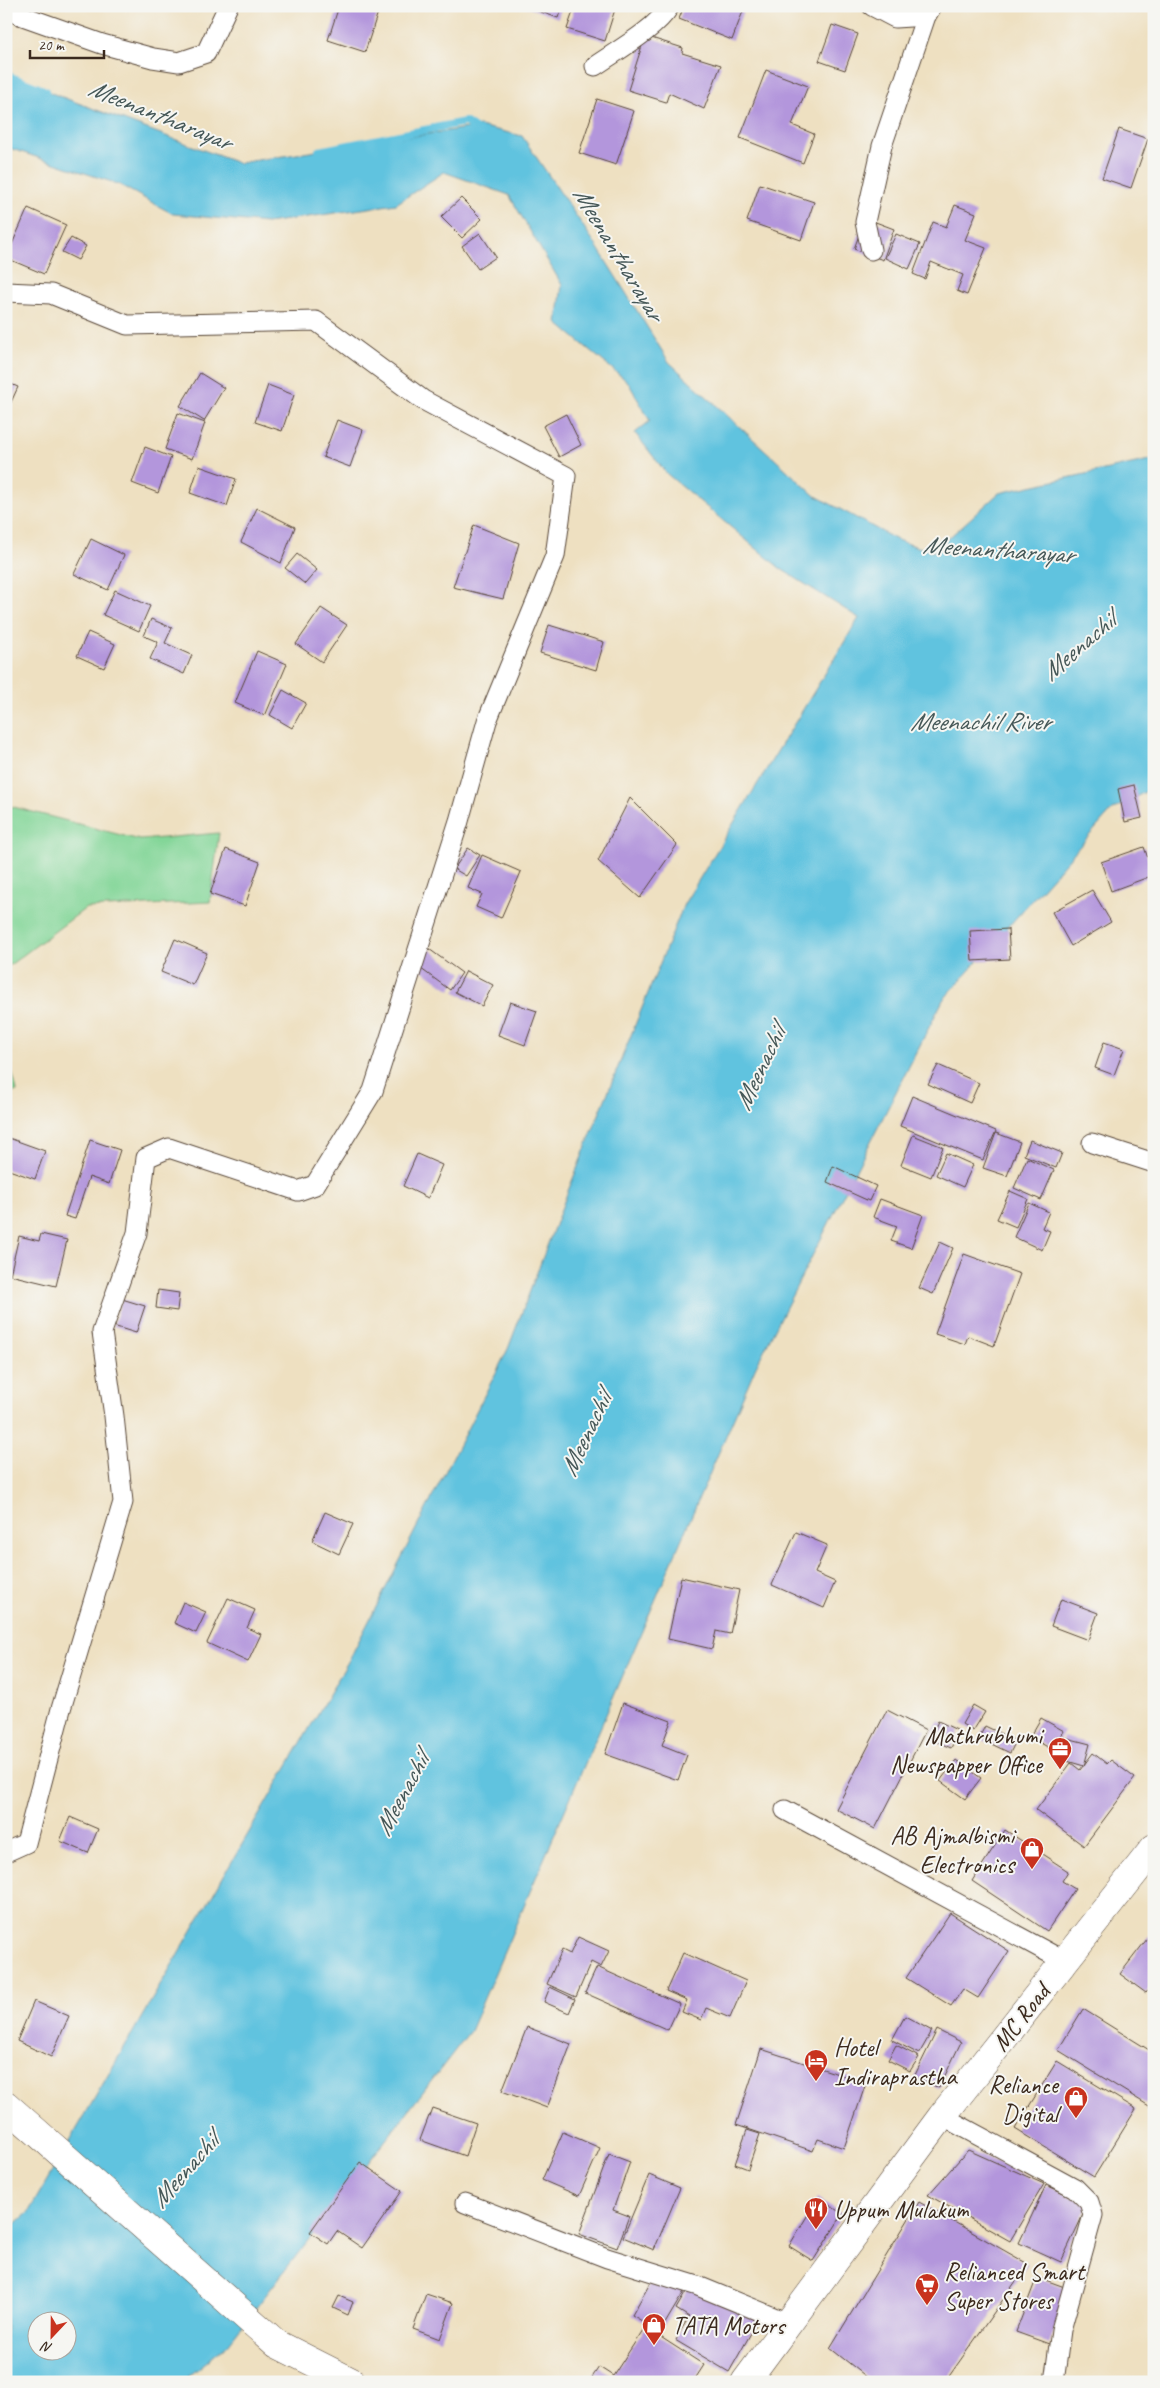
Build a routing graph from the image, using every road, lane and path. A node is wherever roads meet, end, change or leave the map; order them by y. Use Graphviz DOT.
graph roads {
  1 [pos="228,6"];
  2 [pos="670,6"];
  3 [pos="872,6"];
  4 [pos="18,10"];
  5 [pos="929,11"];
  6 [pos="595,66"];
  7 [pos="871,250"];
  8 [pos="6,292"];
  9 [pos="1092,1143"];
  10 [pos="1154,1164"];
  11 [pos="785,1810"];
  12 [pos="1154,1848"];
  13 [pos="6,1852"];
  14 [pos="1064,1960"];
  15 [pos="11,2109"];
  16 [pos="942,2116"];
  17 [pos="466,2203"];
  18 [pos="788,2323"];
  19 [pos="352,2382"];
  20 [pos="745,2382"];
  21 [pos="1054,2382"];
  1 -- 4 [label="street"];
  2 -- 6 [label="street"];
  3 -- 5 [label="street"];
  5 -- 7 [label="street"];
  8 -- 13 [label="street"];
  9 -- 10 [label="street"];
  11 -- 14 [label="street"];
  12 -- 14 [label="main road, MC Road"];
  14 -- 16 [label="main road, MC Road"];
  15 -- 19 [label="main road"];
  16 -- 18 [label="main road, MC Road"];
  16 -- 21 [label="street"];
  17 -- 18 [label="street"];
  18 -- 20 [label="main road, MC Road"];
}
